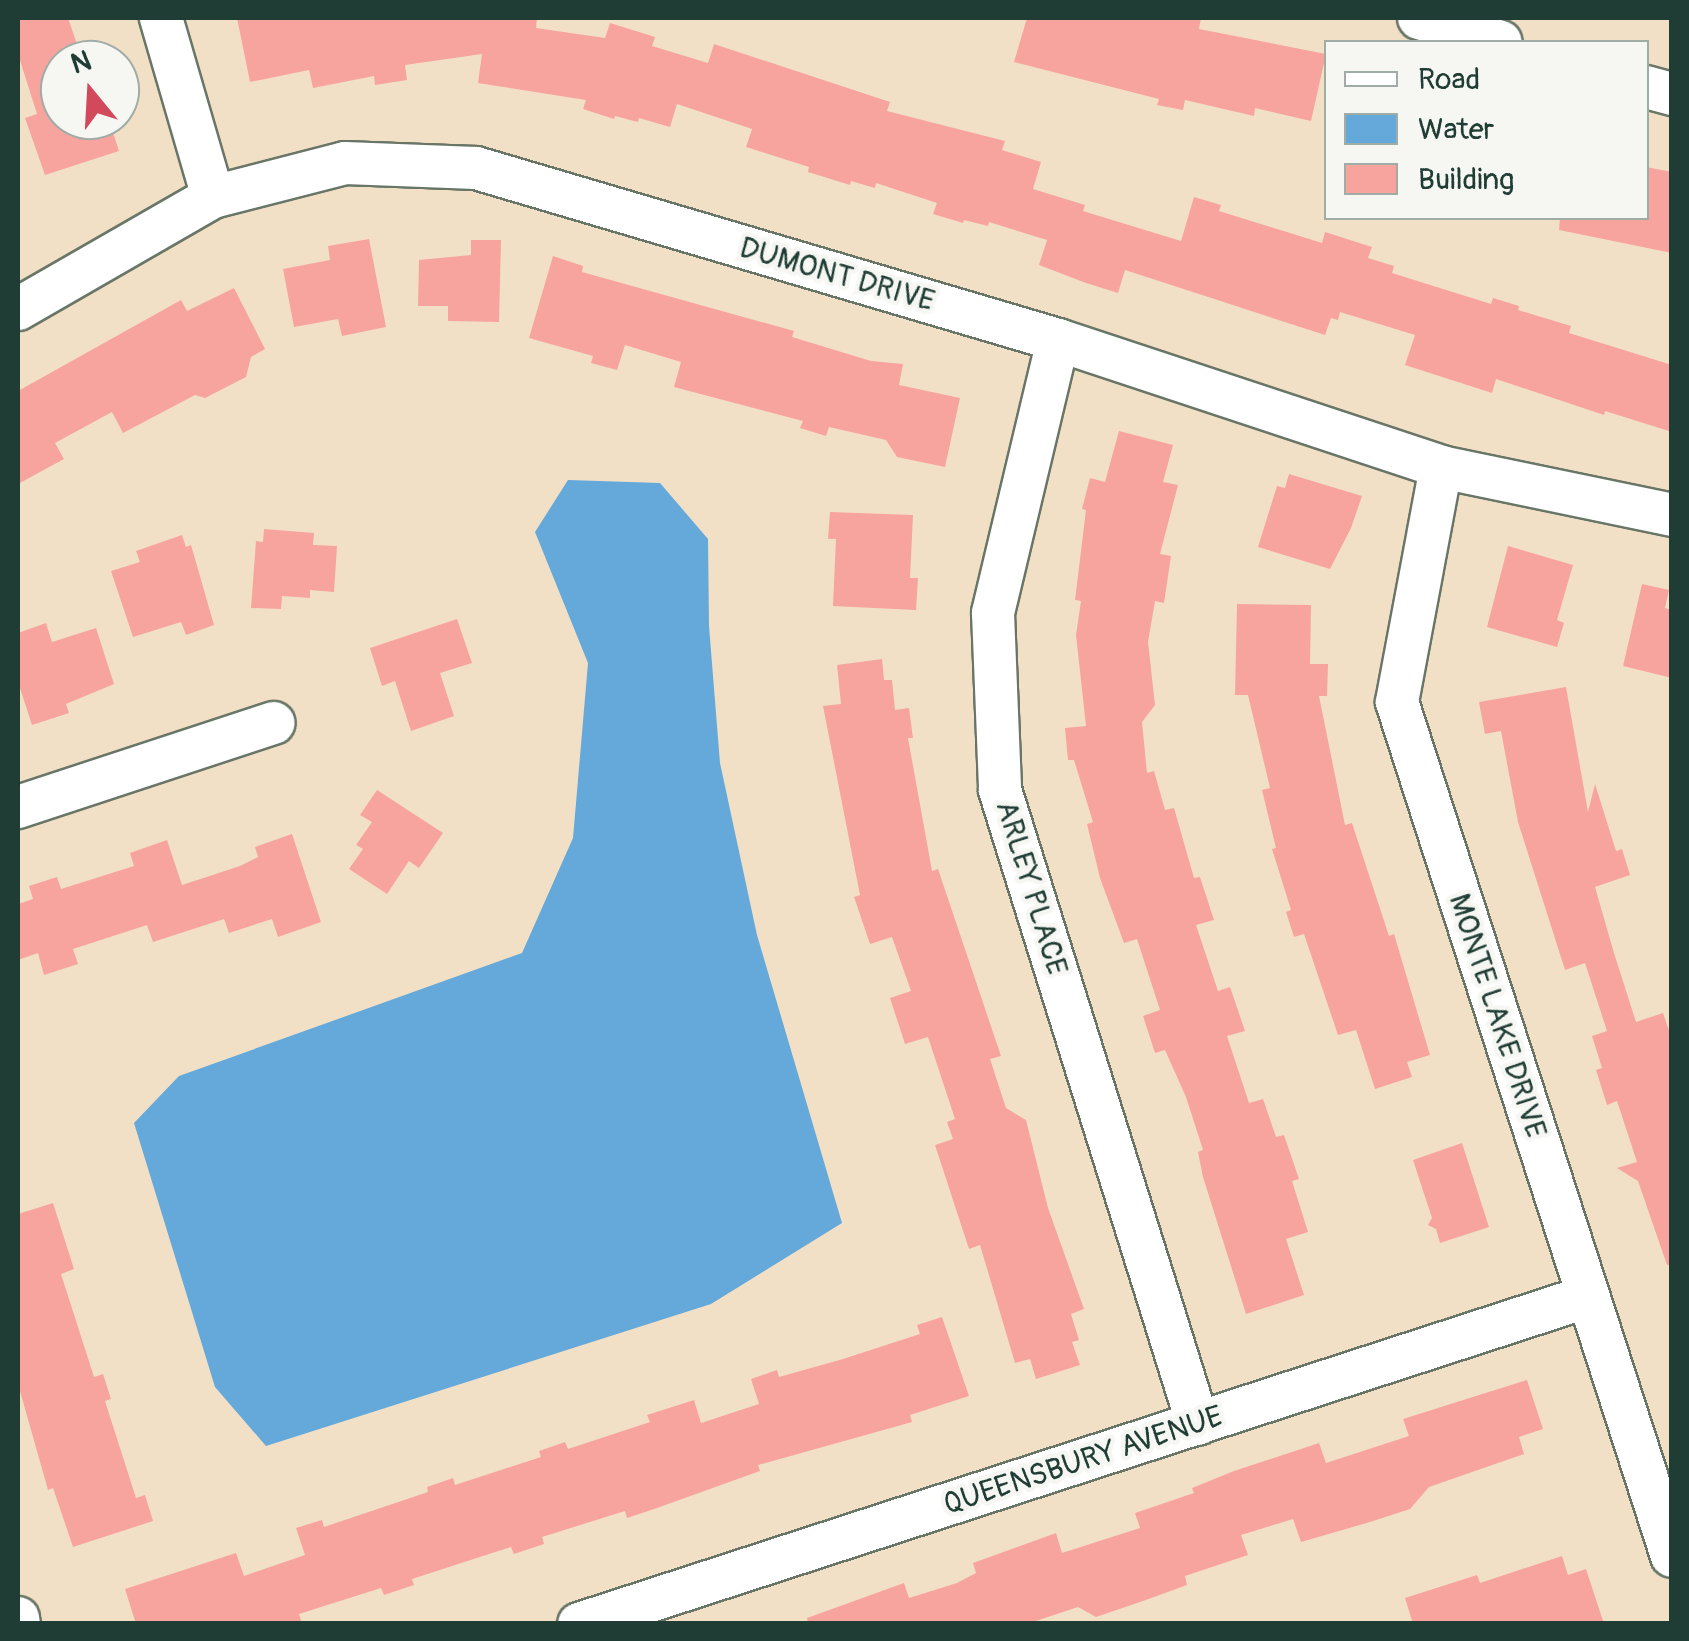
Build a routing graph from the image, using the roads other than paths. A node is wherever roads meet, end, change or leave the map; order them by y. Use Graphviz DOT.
graph roads {
  1 [pos="161,18"];
  2 [pos="1418,18"];
  3 [pos="1494,40"];
  4 [pos="213,197"];
  5 [pos="18,309"];
  6 [pos="1058,340"];
  7 [pos="1441,467"];
  8 [pos="1672,515"];
  9 [pos="274,723"];
  10 [pos="18,807"];
  11 [pos="1586,1296"];
  12 [pos="1198,1424"];
  13 [pos="1672,1556"];
  14 [pos="579,1624"];
  1 -- 4 [label="street"];
  2 -- 3 [label="street"];
  4 -- 5 [label="street, DUMONT DRIVE"];
  4 -- 6 [label="street, DUMONT DRIVE"];
  6 -- 7 [label="street, DUMONT DRIVE"];
  6 -- 12 [label="street, ARLEY PLACE"];
  7 -- 8 [label="street, DUMONT DRIVE"];
  7 -- 11 [label="street, MONTE LAKE DRIVE"];
  9 -- 10 [label="street"];
  11 -- 12 [label="street, QUEENSBURY AVENUE"];
  11 -- 13 [label="street, MONTE LAKE DRIVE"];
  12 -- 14 [label="street, QUEENSBURY AVENUE"];
}
